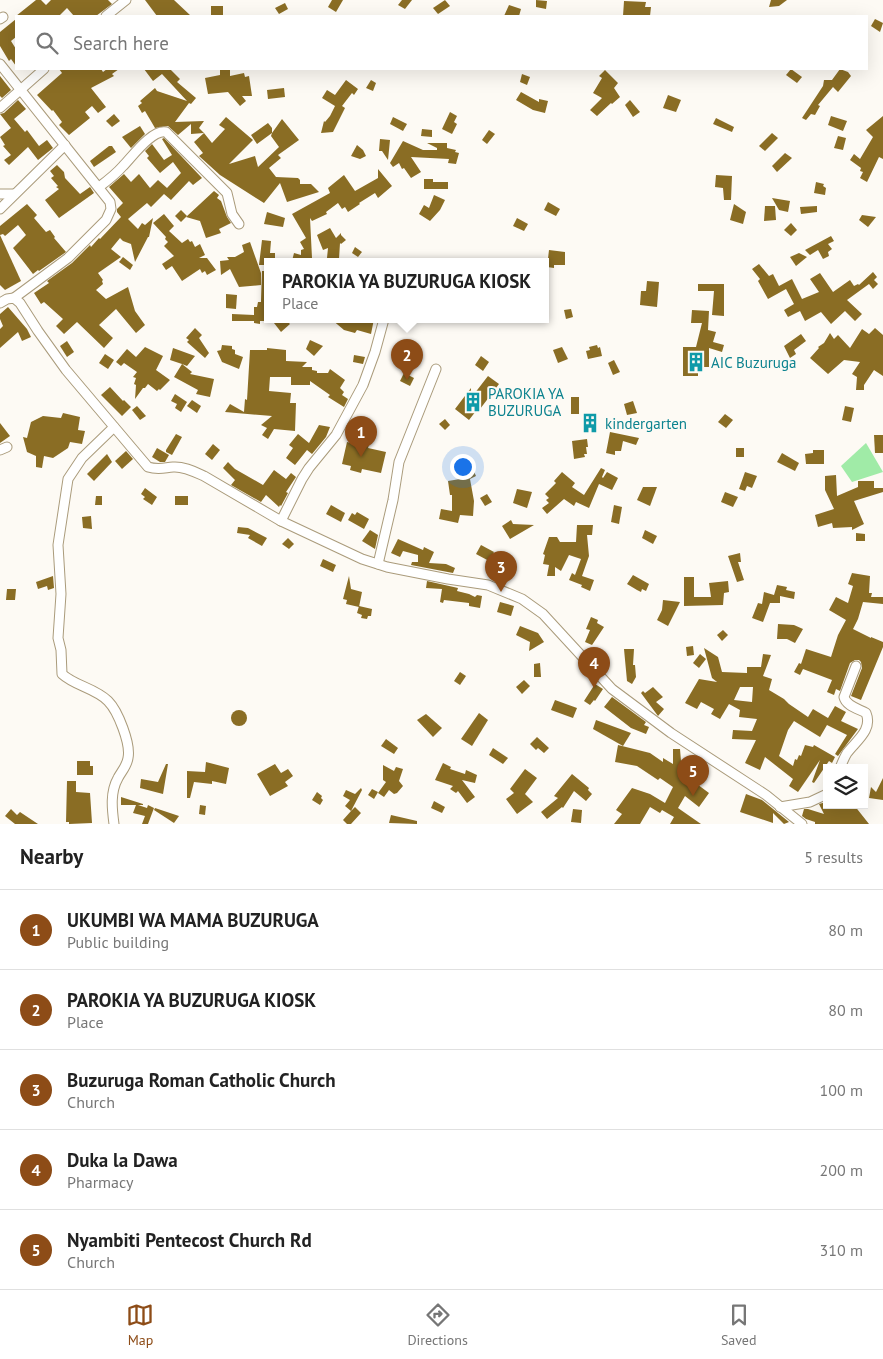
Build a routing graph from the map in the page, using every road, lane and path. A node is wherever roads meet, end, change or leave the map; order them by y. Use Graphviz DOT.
graph roads {
  1 [pos="126,0"];
  2 [pos="107,15"];
  3 [pos="0,64"];
  4 [pos="43,70"];
  5 [pos="21,91"];
  6 [pos="0,108"];
  7 [pos="65,145"];
  8 [pos="99,187"];
  9 [pos="0,194"];
  10 [pos="14,194"];
  11 [pos="0,209"];
  12 [pos="239,224"];
  13 [pos="14,298"];
  14 [pos="0,303"];
  15 [pos="383,323"];
  16 [pos="436,369"];
  17 [pos="114,427"];
  18 [pos="281,521"];
  19 [pos="378,564"];
  20 [pos="856,666"];
  21 [pos="842,764"];
  22 [pos="823,796"];
  23 [pos="780,807"];
  24 [pos="114,824"];
  25 [pos="802,824"];
  1 -- 2 [label="street"];
  3 -- 5 [label="street"];
  4 -- 5 [label="street"];
  5 -- 6 [label="street"];
  5 -- 7 [label="street"];
  7 -- 8 [label="street"];
  7 -- 10 [label="street"];
  8 -- 12 [label="street"];
  8 -- 13 [label="street"];
  9 -- 10 [label="street"];
  10 -- 11 [label="street"];
  13 -- 14 [label="street"];
  13 -- 17 [label="street"];
  15 -- 18 [label="street"];
  16 -- 19 [label="street"];
  17 -- 18 [label="street"];
  17 -- 24 [label="street"];
  18 -- 19 [label="street"];
  19 -- 23 [label="street"];
  20 -- 21 [label="street"];
  22 -- 23 [label="street"];
  23 -- 25 [label="street"];
}
